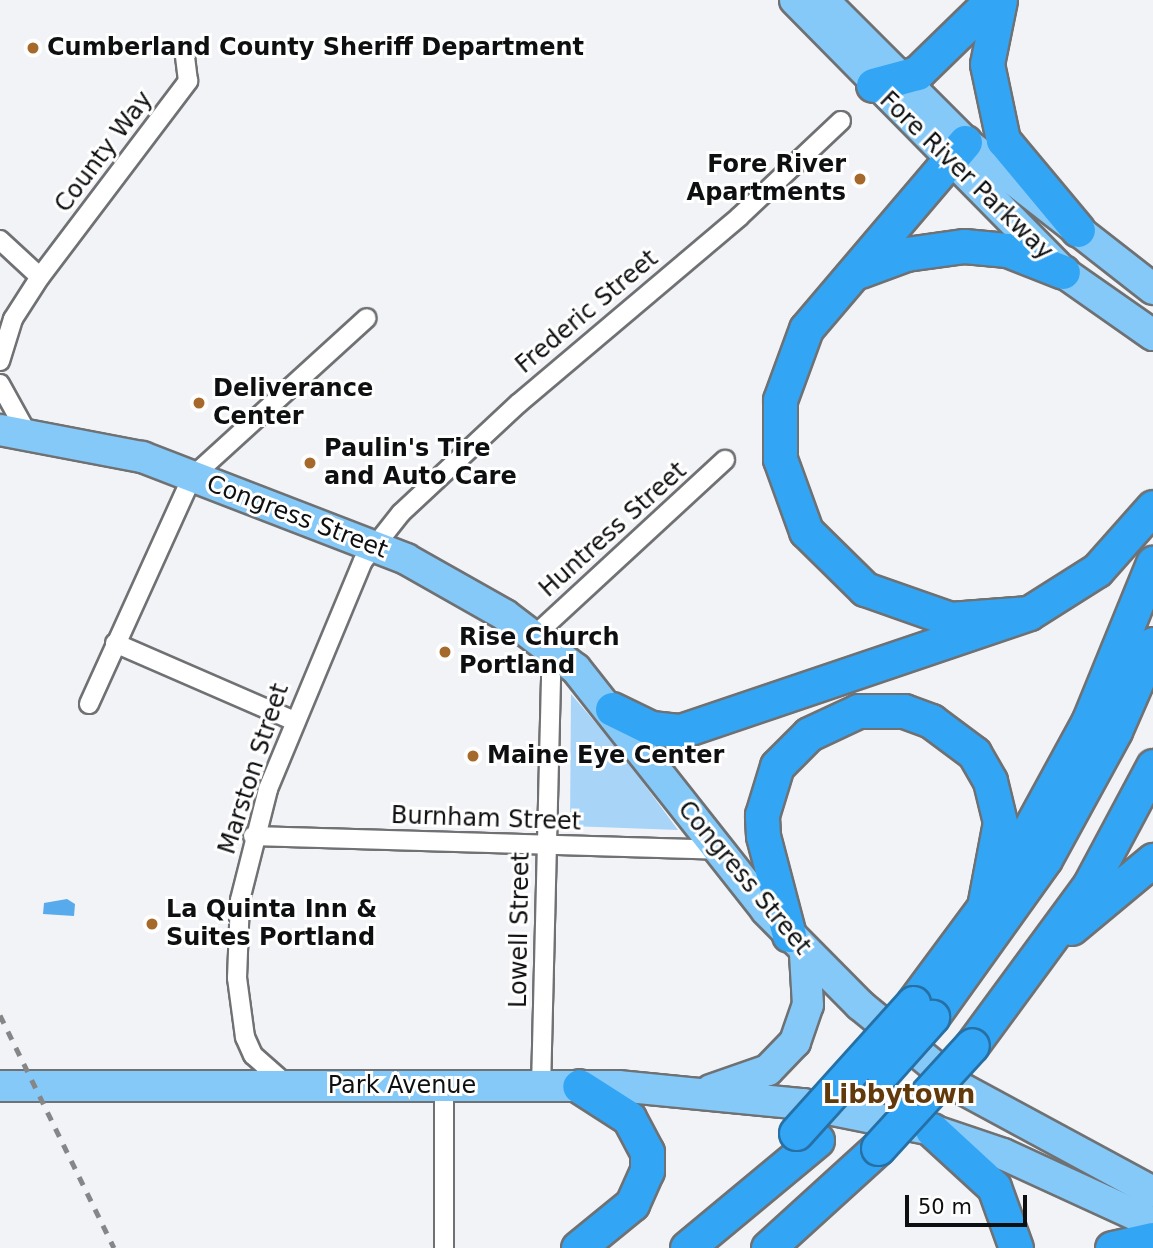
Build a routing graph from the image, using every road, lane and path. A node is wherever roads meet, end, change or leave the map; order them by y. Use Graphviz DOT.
graph roads {
  1 [pos="795,0"];
  2 [pos="823,0"];
  3 [pos="992,0"];
  4 [pos="1000,0"];
  5 [pos="184,50"];
  6 [pos="887,83"];
  7 [pos="841,121"];
  8 [pos="959,151"];
  9 [pos="1078,230"];
  10 [pos="0,240"];
  11 [pos="1063,272"];
  12 [pos="855,274"];
  13 [pos="40,277"];
  14 [pos="1153,289"];
  15 [pos="367,318"];
  16 [pos="1153,335"];
  17 [pos="0,360"];
  18 [pos="0,384"];
  19 [pos="14,432"];
  20 [pos="725,460"];
  21 [pos="192,477"];
  22 [pos="1153,507"];
  23 [pos="371,548"];
  24 [pos="1153,564"];
  25 [pos="1029,613"];
  26 [pos="543,642"];
  27 [pos="115,643"];
  28 [pos="1153,644"];
  29 [pos="89,704"];
  30 [pos="612,709"];
  31 [pos="293,721"];
  32 [pos="1153,766"];
  33 [pos="253,836"];
  34 [pos="546,846"];
  35 [pos="718,850"];
  36 [pos="1153,860"];
  37 [pos="984,908"];
  38 [pos="1052,942"];
  39 [pos="797,945"];
  40 [pos="922,1010"];
  41 [pos="287,1085"];
  42 [pos="0,1086"];
  43 [pos="579,1086"];
  44 [pos="444,1087"];
  45 [pos="541,1088"];
  46 [pos="693,1093"];
  47 [pos="805,1126"];
  48 [pos="932,1130"];
  49 [pos="1153,1167"];
  50 [pos="1108,1168"];
  51 [pos="1153,1192"];
  52 [pos="1153,1223"];
  53 [pos="1153,1239"];
  54 [pos="776,1244"];
  55 [pos="444,1248"];
  56 [pos="578,1248"];
  57 [pos="685,1248"];
  58 [pos="1016,1248"];
  59 [pos="1112,1248"];
  1 -- 6 [label="main road, Fore River Parkway"];
  2 -- 6 [label="main road, Fore River Parkway"];
  3 -- 6 [label="highway"];
  4 -- 9 [label="highway"];
  5 -- 13 [label="street, County Way"];
  6 -- 8 [label="main road, Fore River Parkway"];
  7 -- 23 [label="street, Frederic Street"];
  8 -- 9 [label="main road, Fore River Parkway"];
  8 -- 11 [label="main road, Fore River Parkway"];
  8 -- 12 [label="highway"];
  9 -- 14 [label="main road, Fore River Parkway"];
  10 -- 13 [label="street"];
  11 -- 12 [label="highway"];
  11 -- 16 [label="main road, Fore River Parkway"];
  12 -- 25 [label="highway"];
  13 -- 17 [label="street, County Way"];
  15 -- 21 [label="street"];
  18 -- 19 [label="street"];
  19 -- 21 [label="main road, Congress Street"];
  20 -- 26 [label="street, Huntress Street"];
  21 -- 23 [label="main road, Congress Street"];
  21 -- 27 [label="street"];
  22 -- 25 [label="highway"];
  23 -- 26 [label="main road, Congress Street"];
  23 -- 31 [label="street, Marston Street"];
  24 -- 37 [label="highway"];
  25 -- 30 [label="highway"];
  26 -- 30 [label="main road, Congress Street"];
  26 -- 34 [label="street, Lowell Street"];
  27 -- 29 [label="street"];
  27 -- 31 [label="street"];
  28 -- 40 [label="highway"];
  30 -- 35 [label="main road, Congress Street"];
  31 -- 33 [label="street, Marston Street"];
  32 -- 38 [label="highway"];
  33 -- 34 [label="street, Burnham Street"];
  33 -- 41 [label="street, Marston Street"];
  34 -- 35 [label="street, Burnham Street"];
  34 -- 45 [label="street, Lowell Street"];
  35 -- 39 [label="main road, Congress Street"];
  36 -- 38 [label="highway"];
  37 -- 39 [label="highway"];
  37 -- 40 [label="highway"];
  38 -- 54 [label="highway, bridge"];
  39 -- 46 [label="main road"];
  39 -- 50 [label="main road, Congress Street"];
  40 -- 47 [label="highway, bridge"];
  41 -- 42 [label="main road, Park Avenue"];
  41 -- 44 [label="main road, Park Avenue"];
  43 -- 45 [label="main road, Park Avenue"];
  43 -- 46 [label="main road, Park Avenue"];
  43 -- 56 [label="highway"];
  44 -- 45 [label="main road, Park Avenue"];
  44 -- 55 [label="street"];
  46 -- 47 [label="main road, Park Avenue"];
  47 -- 48 [label="main road"];
  47 -- 57 [label="highway"];
  48 -- 52 [label="main road"];
  48 -- 58 [label="highway"];
  49 -- 50 [label="main road"];
  50 -- 51 [label="main road, Congress Street"];
  53 -- 59 [label="highway"];
}
